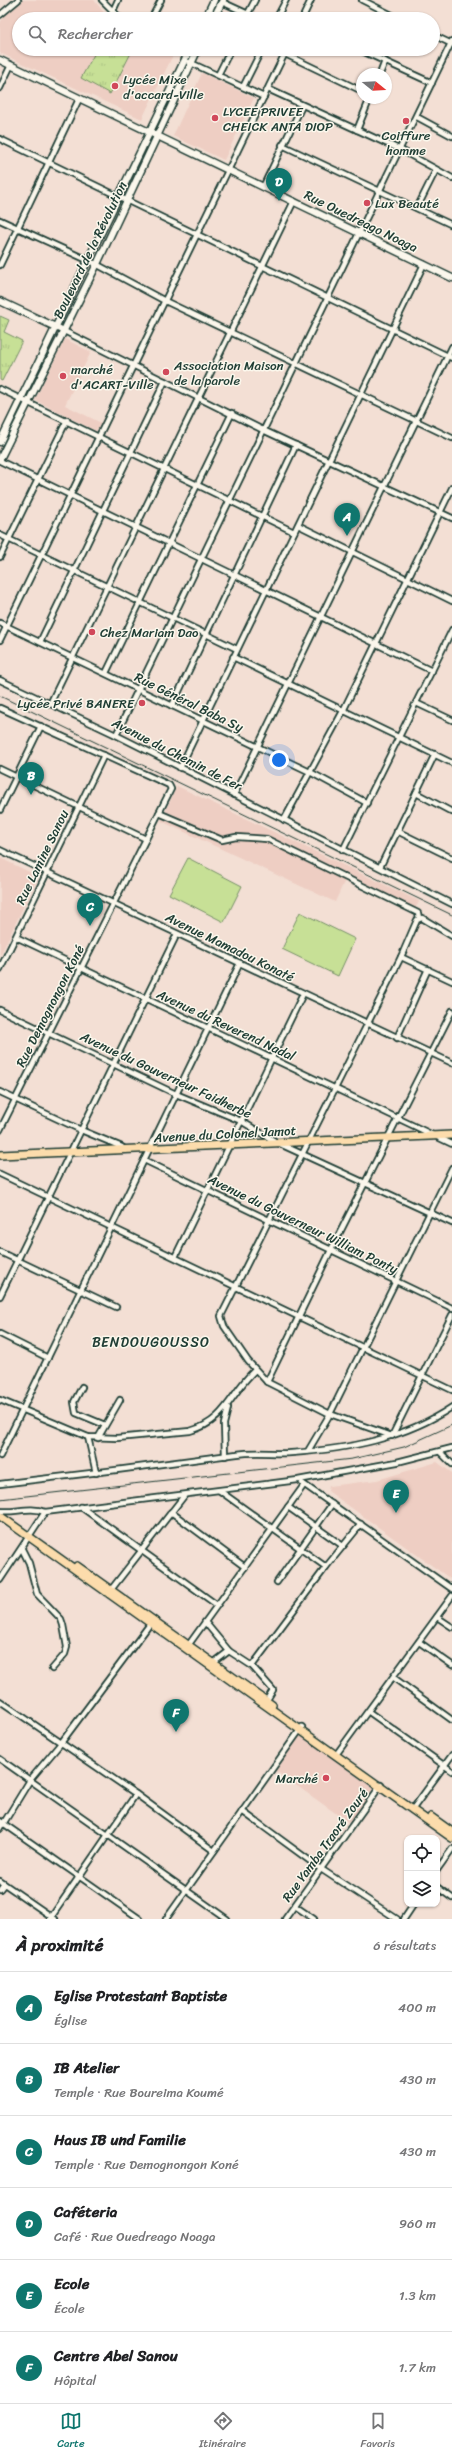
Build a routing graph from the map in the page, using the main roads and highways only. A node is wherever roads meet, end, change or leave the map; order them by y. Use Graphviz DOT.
graph roads {
  1 [pos="214,0"];
  2 [pos="222,1"];
  3 [pos="208,12"];
  4 [pos="216,12"];
  5 [pos="189,56"];
  6 [pos="193,56"];
  7 [pos="0,60"];
  8 [pos="188,61"];
  9 [pos="154,134"];
  10 [pos="452,278"];
  11 [pos="0,301"];
  12 [pos="56,327"];
  13 [pos="64,331"];
  14 [pos="0,442"];
  15 [pos="0,460"];
  16 [pos="452,1131"];
  17 [pos="430,1134"];
  18 [pos="452,1134"];
  19 [pos="150,1148"];
  20 [pos="72,1150"];
  21 [pos="0,1152"];
  22 [pos="0,1155"];
  23 [pos="0,1511"];
  24 [pos="0,1516"];
  25 [pos="31,1536"];
  26 [pos="109,1592"];
  27 [pos="187,1647"];
  28 [pos="301,1728"];
  29 [pos="381,1786"];
  30 [pos="413,1808"];
  31 [pos="452,1832"];
  32 [pos="452,1838"];
  1 -- 3 [label="main road"];
  2 -- 4 [label="main road"];
  5 -- 8 [label="main road, Boulevard de la Révolution"];
  6 -- 8 [label="main road, Boulevard de la Révolution"];
  7 -- 9 [label="main road, Rue Ouedreago Noaga"];
  8 -- 9 [label="main road, Boulevard de la Révolution"];
  9 -- 10 [label="main road, Rue Ouedreago Noaga"];
  9 -- 12 [label="main road, Boulevard de la Révolution"];
  9 -- 13 [label="main road, Boulevard de la Révolution"];
  11 -- 12 [label="main road"];
  12 -- 13 [label="main road"];
  12 -- 14 [label="main road, Boulevard de la Révolution"];
  13 -- 15 [label="main road, Boulevard de la Révolution"];
  16 -- 17 [label="main road, Avenue du Colonel Jamot"];
  17 -- 18 [label="main road, Avenue du Colonel Jamot"];
  17 -- 19 [label="main road, Avenue du Colonel Jamot"];
  19 -- 20 [label="main road, Avenue du Colonel Jamot"];
  19 -- 20 [label="main road, Avenue du Colonel Jamot"];
  20 -- 21 [label="main road, Avenue du Colonel Jamot"];
  20 -- 22 [label="main road, Avenue du Colonel Jamot"];
  23 -- 25 [label="main road"];
  24 -- 25 [label="main road"];
  25 -- 26 [label="main road"];
  26 -- 27 [label="main road"];
  26 -- 27 [label="main road"];
  27 -- 28 [label="main road"];
  28 -- 29 [label="main road"];
  28 -- 29 [label="main road"];
  29 -- 30 [label="main road"];
  30 -- 31 [label="main road"];
  30 -- 32 [label="main road"];
}
